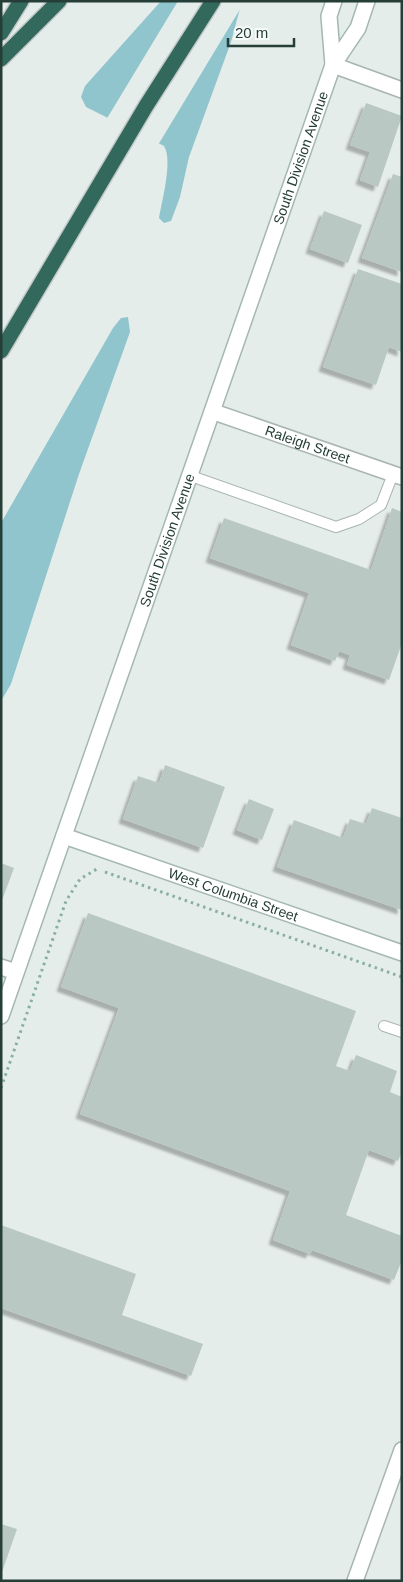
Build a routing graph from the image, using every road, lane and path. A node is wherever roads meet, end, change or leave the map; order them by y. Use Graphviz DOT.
graph roads {
  1 [pos="21,1"];
  2 [pos="59,1"];
  3 [pos="213,1"];
  4 [pos="334,1"];
  5 [pos="367,1"];
  6 [pos="1,33"];
  7 [pos="1,59"];
  8 [pos="333,65"];
  9 [pos="402,90"];
  10 [pos="1,351"];
  11 [pos="214,412"];
  12 [pos="191,476"];
  13 [pos="397,476"];
  14 [pos="64,836"];
  15 [pos="402,953"];
  16 [pos="1,967"];
  17 [pos="16,972"];
  18 [pos="402,977"];
  19 [pos="1,1016"];
  20 [pos="384,1026"];
  21 [pos="402,1032"];
  22 [pos="1,1088"];
  23 [pos="402,1450"];
  24 [pos="398,1474"];
  25 [pos="355,1581"];
  1 -- 6 [label="highway"];
  2 -- 7 [label="highway"];
  3 -- 10 [label="highway"];
  4 -- 8 [label="street, South Division Avenue"];
  5 -- 8 [label="street, South Division Avenue"];
  8 -- 9 [label="street"];
  8 -- 11 [label="street, South Division Avenue"];
  11 -- 12 [label="street, South Division Avenue"];
  11 -- 13 [label="street, Raleigh Street"];
  12 -- 13 [label="lane"];
  12 -- 14 [label="street, South Division Avenue"];
  14 -- 15 [label="street, West Columbia Street"];
  14 -- 17 [label="street, South Division Avenue"];
  16 -- 17 [label="street"];
  17 -- 19 [label="street, South Division Avenue"];
  18 -- 22 [label="path"];
  20 -- 21 [label="lane"];
  23 -- 24 [label="street"];
  24 -- 25 [label="street"];
}
